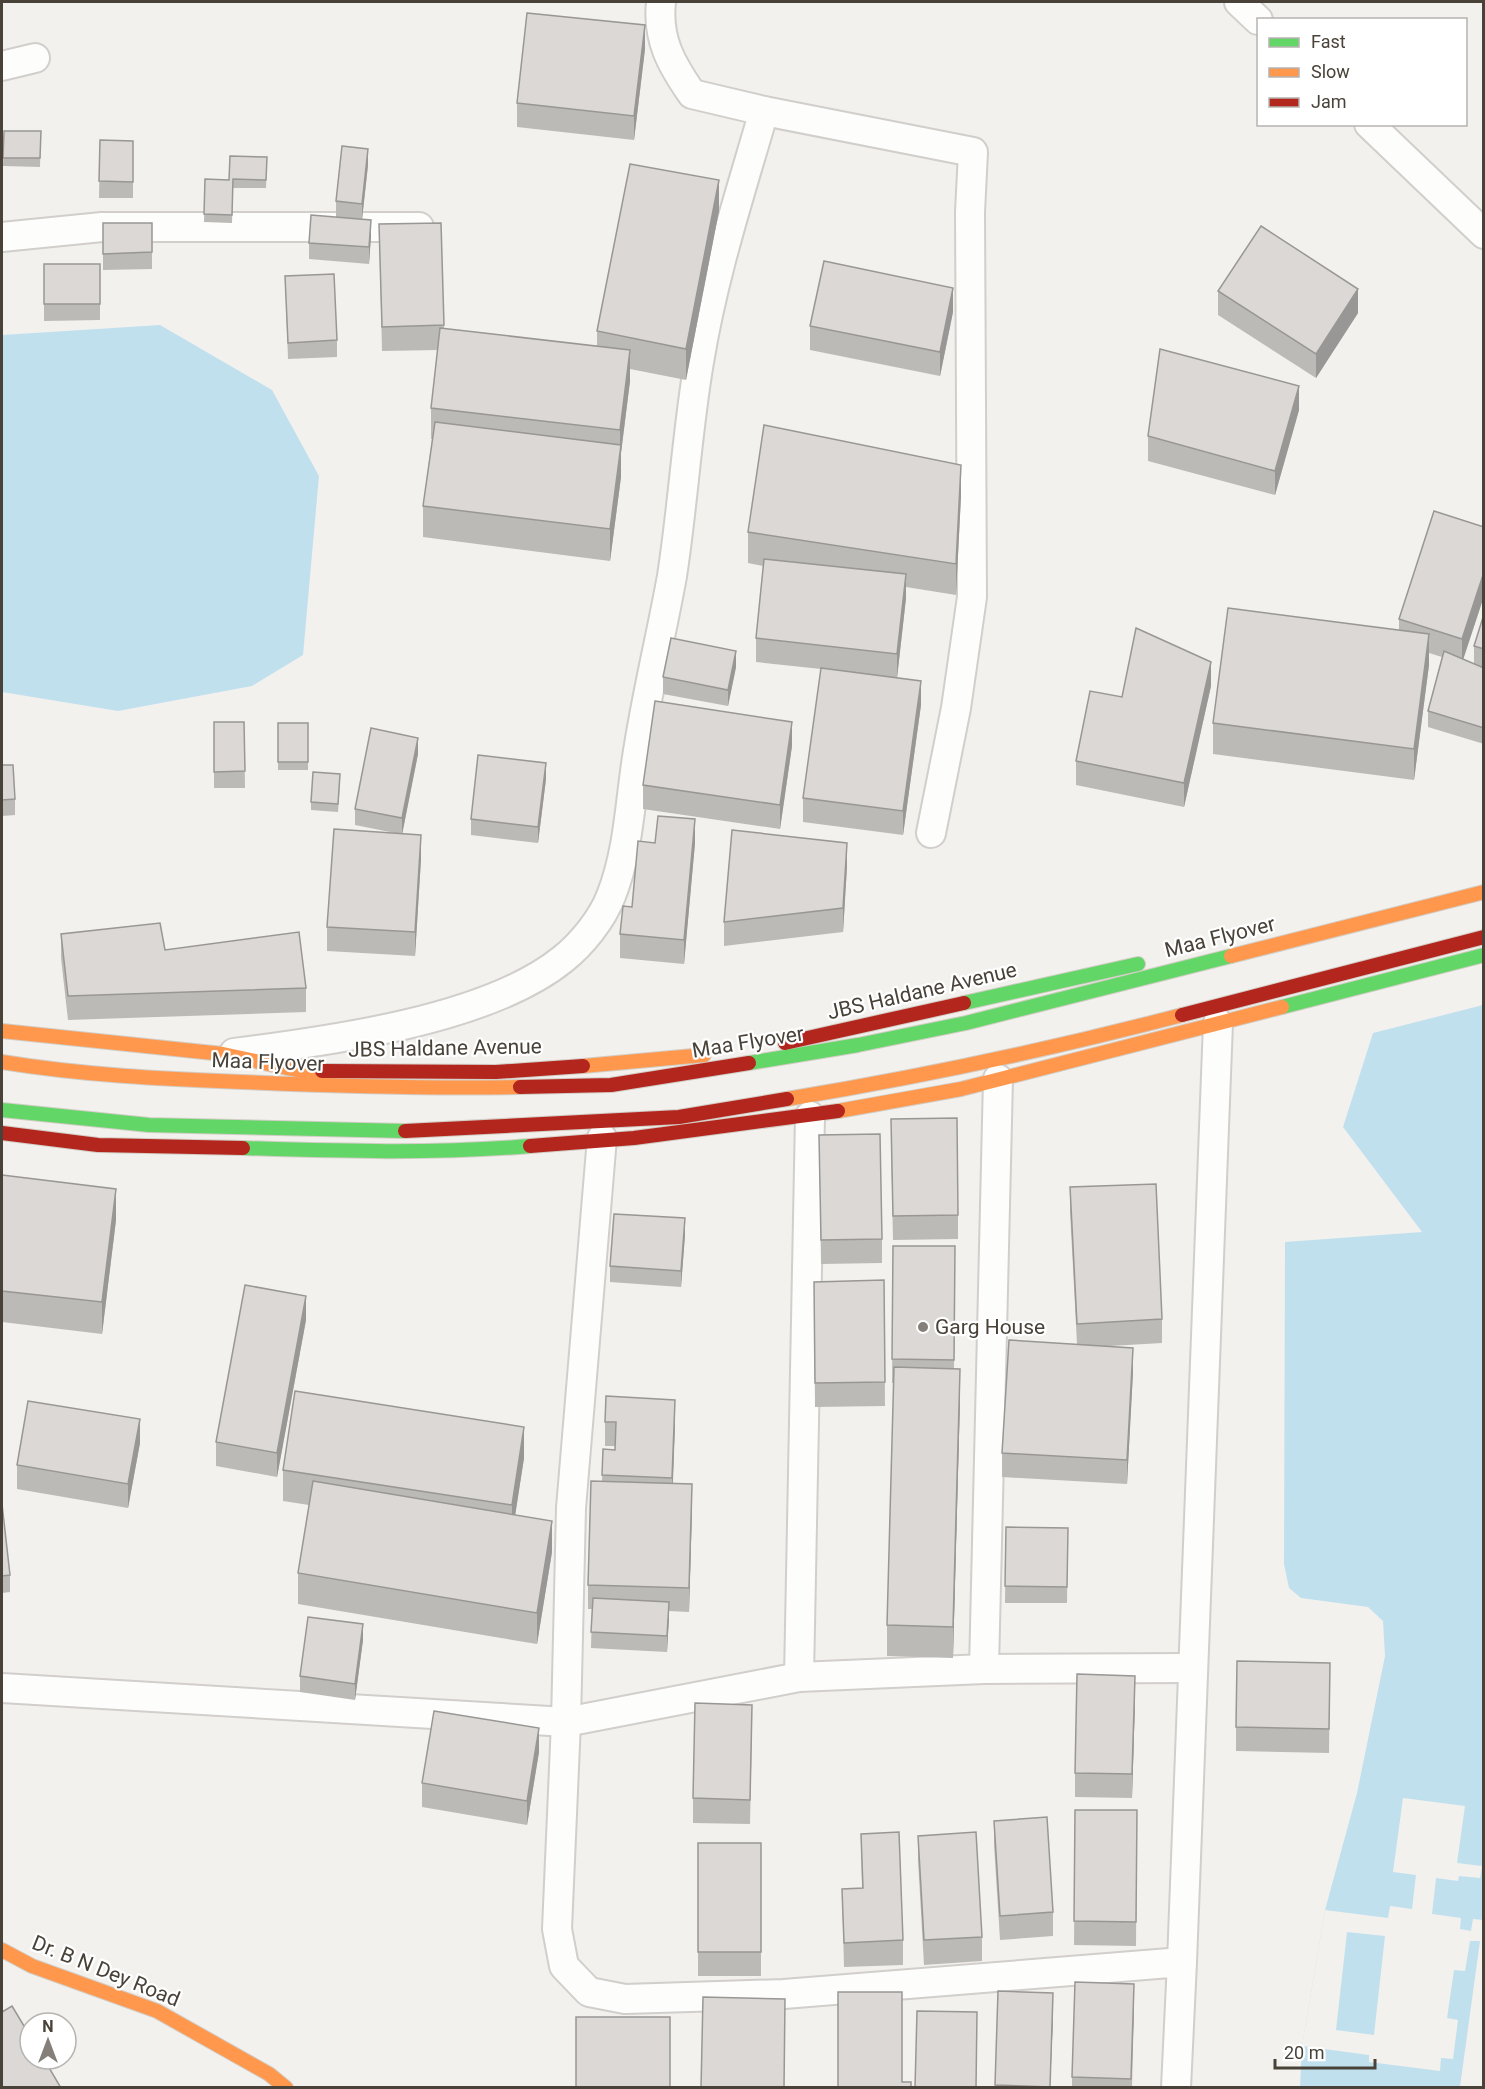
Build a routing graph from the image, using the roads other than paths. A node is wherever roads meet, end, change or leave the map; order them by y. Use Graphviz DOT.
graph roads {
  1 [pos="661,2"];
  2 [pos="1239,2"];
  3 [pos="1257,19"];
  4 [pos="35,58"];
  5 [pos="2,66"];
  6 [pos="764,111"];
  7 [pos="1371,126"];
  8 [pos="425,227"];
  9 [pos="1484,234"];
  10 [pos="2,237"];
  11 [pos="931,833"];
  12 [pos="1484,879"];
  13 [pos="1484,892"];
  14 [pos="1484,937"];
  15 [pos="1484,955"];
  16 [pos="1170,957"];
  17 [pos="1147,962"];
  18 [pos="1218,1023"];
  19 [pos="2,1031"];
  20 [pos="776,1044"];
  21 [pos="718,1053"];
  22 [pos="223,1054"];
  23 [pos="2,1062"];
  24 [pos="998,1079"];
  25 [pos="2,1110"];
  26 [pos="810,1116"];
  27 [pos="2,1134"];
  28 [pos="602,1138"];
  29 [pos="1193,1668"];
  30 [pos="984,1669"];
  31 [pos="799,1677"];
  32 [pos="2,1688"];
  33 [pos="566,1722"];
  34 [pos="2,1950"];
  35 [pos="1182,1962"];
  36 [pos="286,2088"];
  37 [pos="1176,2088"];
  1 -- 6 [label="street"];
  2 -- 3 [label="street"];
  4 -- 5 [label="street"];
  6 -- 11 [label="street"];
  6 -- 22 [label="street"];
  7 -- 9 [label="street"];
  8 -- 10 [label="street"];
  12 -- 16 [label="main road"];
  13 -- 23 [label="main road, Maa Flyover"];
  14 -- 25 [label="main road"];
  15 -- 18 [label="main road"];
  17 -- 20 [label="main road, JBS Haldane Avenue"];
  18 -- 24 [label="main road"];
  18 -- 29 [label="street"];
  19 -- 22 [label="main road, JBS Haldane Avenue"];
  21 -- 22 [label="main road, JBS Haldane Avenue"];
  24 -- 26 [label="main road"];
  24 -- 30 [label="street"];
  26 -- 28 [label="main road"];
  26 -- 31 [label="street"];
  27 -- 28 [label="main road"];
  28 -- 33 [label="street"];
  29 -- 30 [label="street"];
  29 -- 35 [label="street"];
  30 -- 31 [label="street"];
  31 -- 33 [label="street"];
  32 -- 33 [label="street"];
  33 -- 35 [label="street"];
  34 -- 36 [label="main road, Dr. B N Dey Road"];
  35 -- 37 [label="street"];
}
